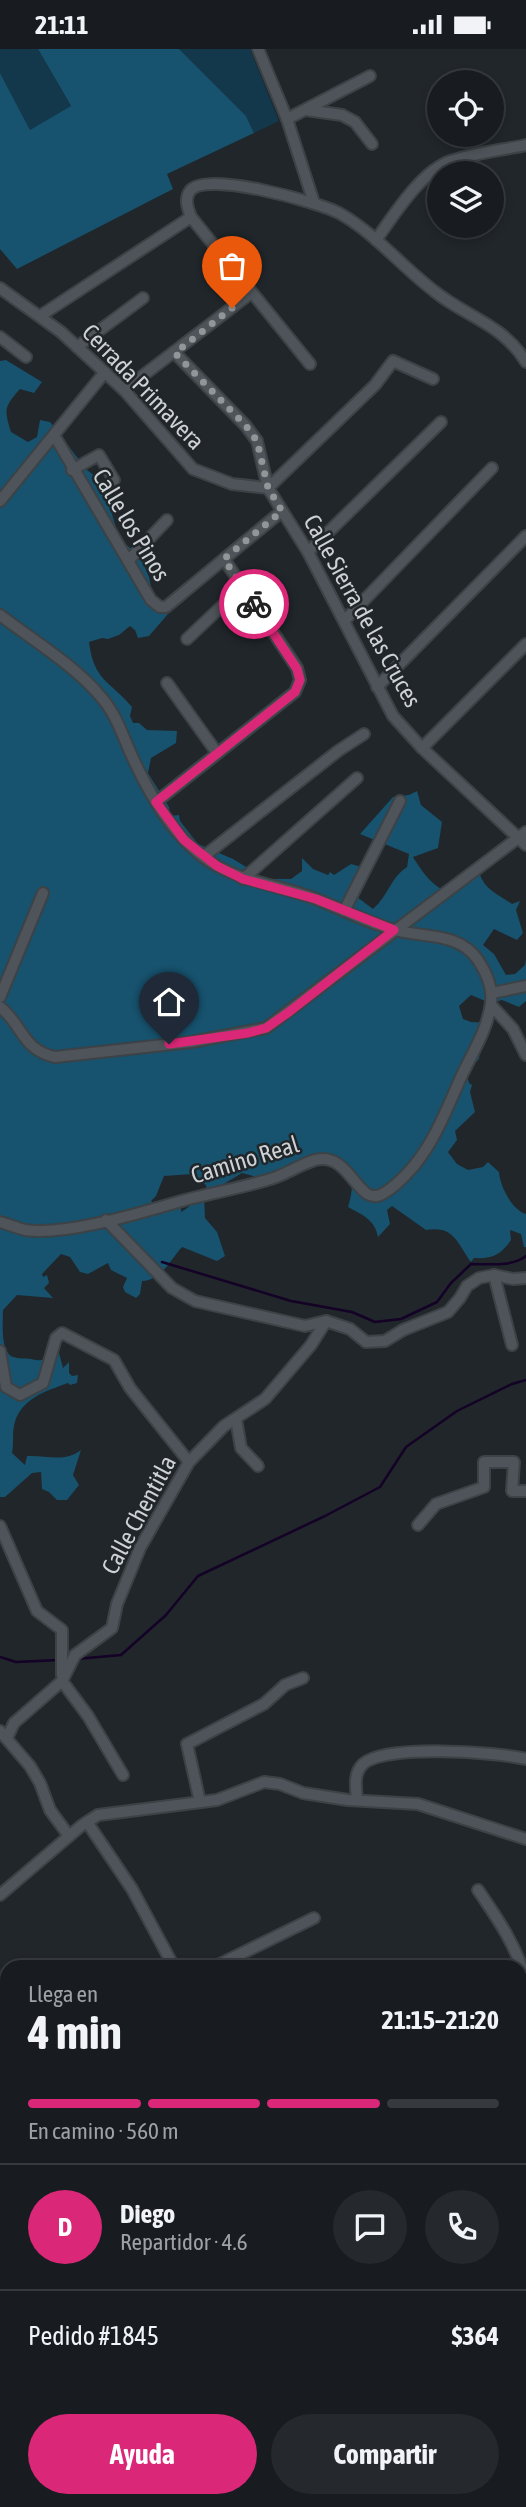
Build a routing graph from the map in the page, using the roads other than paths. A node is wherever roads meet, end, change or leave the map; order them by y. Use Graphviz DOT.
graph roads {
  1 [pos="258,49"];
  2 [pos="370,76"];
  3 [pos="306,110"];
  4 [pos="287,119"];
  5 [pos="372,144"];
  6 [pos="526,145"];
  7 [pos="314,203"];
  8 [pos="191,217"];
  9 [pos="376,240"];
  10 [pos="0,288"];
  11 [pos="251,293"];
  12 [pos="143,298"];
  13 [pos="40,316"];
  14 [pos="0,337"];
  15 [pos="77,348"];
  16 [pos="175,353"];
  17 [pos="26,357"];
  18 [pos="526,362"];
  19 [pos="310,363"];
  20 [pos="105,372"];
  21 [pos="433,379"];
  22 [pos="124,390"];
  23 [pos="440,422"];
  24 [pos="54,435"];
  25 [pos="492,468"];
  26 [pos="72,470"];
  27 [pos="114,480"];
  28 [pos="268,488"];
  29 [pos="0,501"];
  30 [pos="282,511"];
  31 [pos="167,520"];
  32 [pos="526,536"];
  33 [pos="308,552"];
  34 [pos="224,559"];
  35 [pos="128,561"];
  36 [pos="242,587"];
  37 [pos="0,615"];
  38 [pos="345,620"];
  39 [pos="187,639"];
  40 [pos="526,644"];
  41 [pos="167,683"];
  42 [pos="377,687"];
  43 [pos="364,734"];
  44 [pos="422,748"];
  45 [pos="217,753"];
  46 [pos="357,778"];
  47 [pos="400,801"];
  48 [pos="156,802"];
  49 [pos="523,838"];
  50 [pos="203,857"];
  51 [pos="243,879"];
  52 [pos="43,893"];
  53 [pos="344,911"];
  54 [pos="394,930"];
  55 [pos="526,986"];
  56 [pos="0,997"];
  57 [pos="491,999"];
  58 [pos="0,1007"];
  59 [pos="526,1055"];
  60 [pos="106,1220"];
  61 [pos="0,1222"];
  62 [pos="494,1275"];
  63 [pos="526,1278"];
  64 [pos="326,1321"];
  65 [pos="512,1345"];
  66 [pos="0,1351"];
  67 [pos="236,1419"];
  68 [pos="189,1462"];
  69 [pos="258,1466"];
  70 [pos="526,1492"];
  71 [pos="418,1525"];
  72 [pos="0,1526"];
  73 [pos="67,1659"];
  74 [pos="303,1678"];
  75 [pos="62,1681"];
  76 [pos="4,1735"];
  77 [pos="526,1759"];
  78 [pos="123,1775"];
  79 [pos="357,1800"];
  80 [pos="200,1802"];
  81 [pos="87,1822"];
  82 [pos="69,1836"];
  83 [pos="526,1839"];
  84 [pos="478,1890"];
  85 [pos="0,1895"];
  86 [pos="314,1918"];
  87 [pos="170,1960"];
  88 [pos="228,1960"];
  89 [pos="520,1960"];
  1 -- 4 [label="street"];
  2 -- 3 [label="street"];
  3 -- 4 [label="street"];
  3 -- 5 [label="street"];
  4 -- 7 [label="street"];
  6 -- 9 [label="street"];
  7 -- 8 [label="street"];
  7 -- 9 [label="street"];
  8 -- 11 [label="street"];
  8 -- 13 [label="street"];
  9 -- 18 [label="street"];
  10 -- 13 [label="street, Cerrada Primavera"];
  11 -- 16 [label="street"];
  11 -- 19 [label="street"];
  12 -- 15 [label="street"];
  13 -- 15 [label="street, Cerrada Primavera"];
  14 -- 17 [label="street"];
  15 -- 20 [label="street, Cerrada Primavera"];
  16 -- 22 [label="street"];
  16 -- 28 [label="street, Calle Sierra de las Cruces"];
  20 -- 22 [label="street, Cerrada Primavera"];
  20 -- 24 [label="street"];
  21 -- 28 [label="street"];
  22 -- 28 [label="street, Cerrada Primavera"];
  23 -- 33 [label="street"];
  24 -- 26 [label="street, Calle los Pinos"];
  24 -- 29 [label="street"];
  25 -- 38 [label="street"];
  26 -- 27 [label="street"];
  26 -- 35 [label="street, Calle los Pinos"];
  28 -- 30 [label="street, Calle Sierra de las Cruces"];
  30 -- 33 [label="street, Calle Sierra de las Cruces"];
  30 -- 34 [label="street, Calle los Pinos"];
  31 -- 35 [label="street"];
  32 -- 42 [label="street"];
  33 -- 38 [label="street, Calle Sierra de las Cruces"];
  34 -- 35 [label="street, Calle los Pinos"];
  34 -- 36 [label="street"];
  36 -- 39 [label="street"];
  36 -- 45 [label="street"];
  37 -- 48 [label="street"];
  38 -- 42 [label="street, Calle Sierra de las Cruces"];
  40 -- 44 [label="street"];
  41 -- 45 [label="street"];
  42 -- 44 [label="street, Calle Sierra de las Cruces"];
  43 -- 50 [label="street"];
  44 -- 49 [label="street, Calle Sierra de las Cruces"];
  45 -- 48 [label="street"];
  46 -- 51 [label="street"];
  47 -- 53 [label="street"];
  48 -- 50 [label="street"];
  49 -- 54 [label="street"];
  50 -- 51 [label="street"];
  51 -- 53 [label="street"];
  52 -- 56 [label="street"];
  53 -- 54 [label="street"];
  54 -- 57 [label="street"];
  54 -- 58 [label="street"];
  55 -- 57 [label="street"];
  57 -- 59 [label="street"];
  57 -- 60 [label="street, Camino Real"];
  60 -- 61 [label="street, Camino Real"];
  60 -- 64 [label="street"];
  62 -- 63 [label="street"];
  62 -- 64 [label="street"];
  62 -- 65 [label="street"];
  64 -- 67 [label="street, Calle Chentitla"];
  66 -- 68 [label="street"];
  67 -- 68 [label="street, Calle Chentitla"];
  67 -- 69 [label="street"];
  68 -- 73 [label="street, Calle Chentitla"];
  70 -- 71 [label="street"];
  72 -- 73 [label="street"];
  73 -- 75 [label="street"];
  74 -- 80 [label="street"];
  75 -- 76 [label="street"];
  75 -- 78 [label="street"];
  76 -- 82 [label="street"];
  77 -- 79 [label="street"];
  79 -- 80 [label="street"];
  79 -- 83 [label="street"];
  80 -- 81 [label="street"];
  81 -- 82 [label="street"];
  81 -- 87 [label="street"];
  82 -- 85 [label="street"];
  84 -- 89 [label="street"];
  86 -- 88 [label="street"];
}
